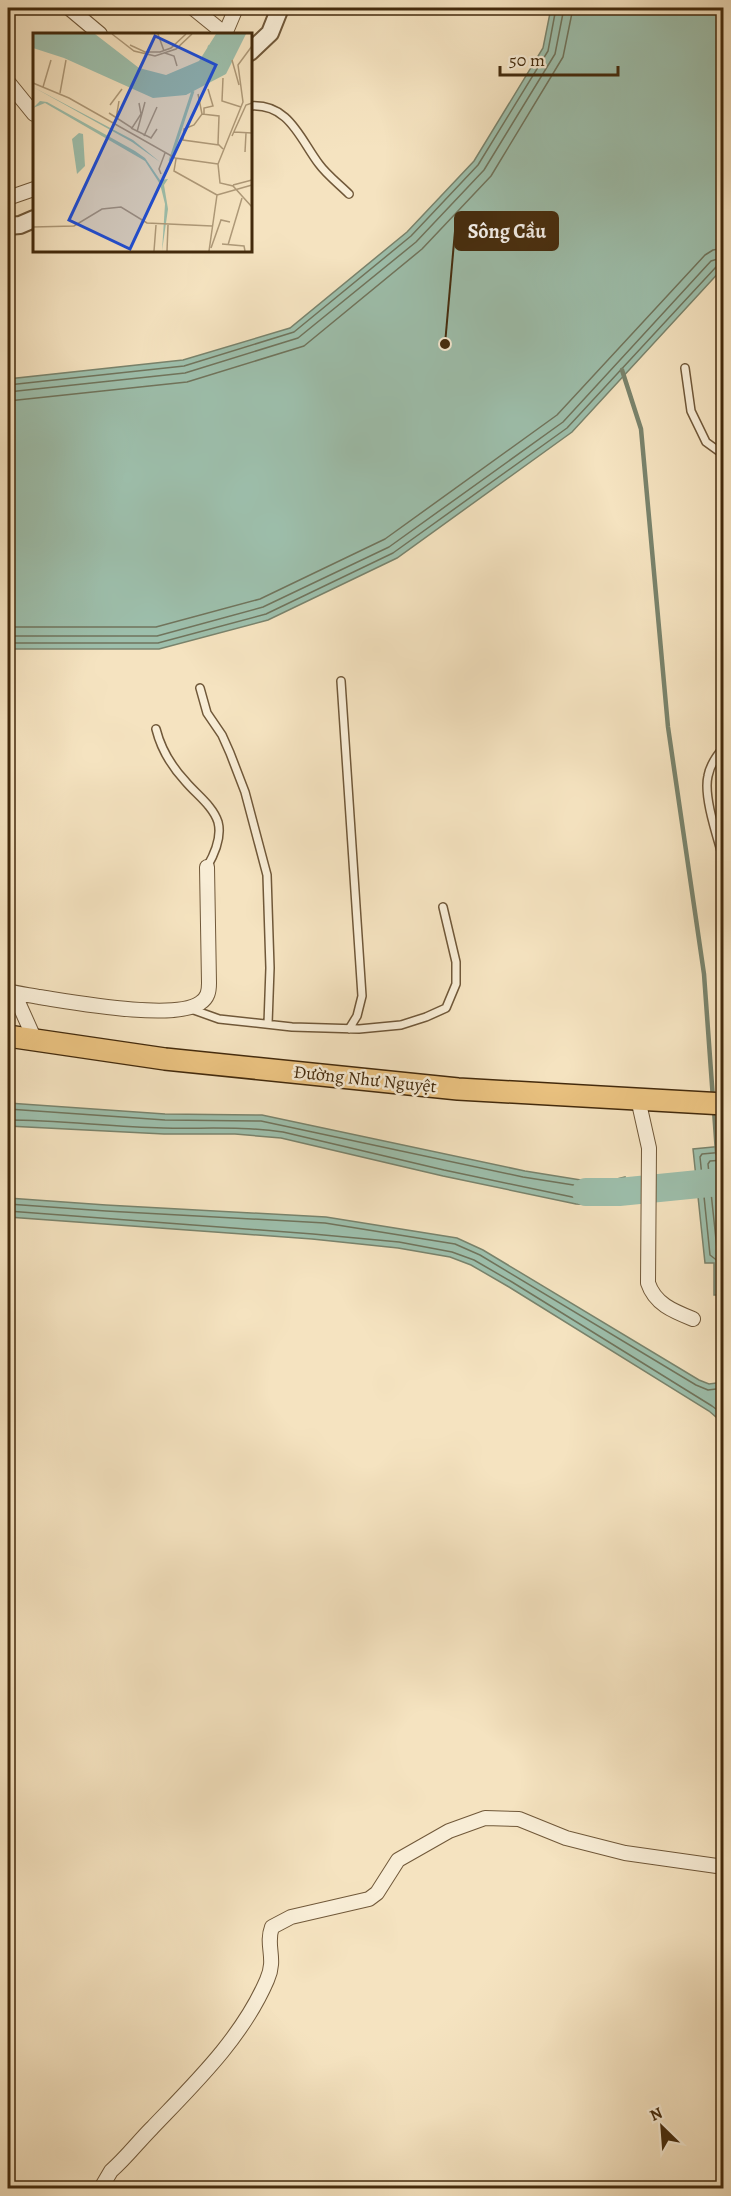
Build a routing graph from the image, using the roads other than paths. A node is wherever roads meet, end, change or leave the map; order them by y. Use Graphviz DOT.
graph roads {
  1 [pos="69,8"];
  2 [pos="193,8"];
  3 [pos="236,8"];
  4 [pos="280,8"];
  5 [pos="99,33"];
  6 [pos="224,33"];
  7 [pos="225,33"];
  8 [pos="252,50"];
  9 [pos="8,82"];
  10 [pos="252,106"];
  11 [pos="33,113"];
  12 [pos="33,189"];
  13 [pos="349,194"];
  14 [pos="8,198"];
  15 [pos="33,219"];
  16 [pos="8,226"];
  17 [pos="685,368"];
  18 [pos="723,455"];
  19 [pos="341,681"];
  20 [pos="200,688"];
  21 [pos="156,729"];
  22 [pos="723,747"];
  23 [pos="723,861"];
  24 [pos="207,867"];
  25 [pos="443,907"];
  26 [pos="11,992"];
  27 [pos="189,1008"];
  28 [pos="268,1024"];
  29 [pos="349,1029"];
  30 [pos="8,1036"];
  31 [pos="36,1040"];
  32 [pos="638,1099"];
  33 [pos="723,1104"];
  34 [pos="693,1319"];
  35 [pos="723,1867"];
  36 [pos="101,2188"];
  1 -- 5 [label="street"];
  2 -- 6 [label="street"];
  3 -- 7 [label="street"];
  4 -- 8 [label="street"];
  9 -- 11 [label="street"];
  10 -- 13 [label="lane"];
  12 -- 14 [label="street"];
  15 -- 16 [label="street"];
  17 -- 18 [label="lane"];
  19 -- 29 [label="lane"];
  20 -- 28 [label="lane"];
  21 -- 24 [label="lane"];
  22 -- 23 [label="lane"];
  24 -- 27 [label="street"];
  25 -- 29 [label="lane"];
  26 -- 27 [label="street"];
  26 -- 31 [label="street"];
  27 -- 28 [label="lane"];
  28 -- 29 [label="lane"];
  30 -- 31 [label="main road, Đường Như Nguyệt"];
  31 -- 32 [label="main road, Đường Như Nguyệt"];
  32 -- 33 [label="main road, Đường Như Nguyệt"];
  32 -- 34 [label="street"];
  35 -- 36 [label="street"];
}
